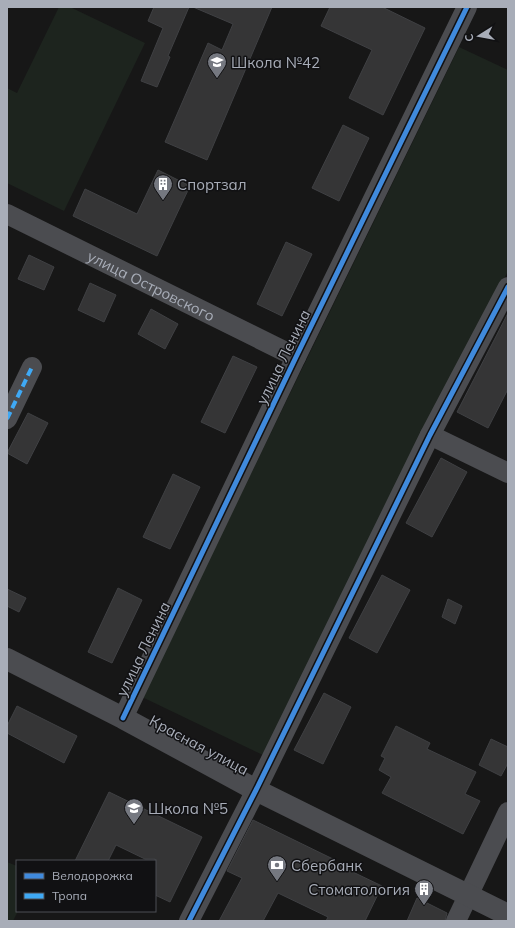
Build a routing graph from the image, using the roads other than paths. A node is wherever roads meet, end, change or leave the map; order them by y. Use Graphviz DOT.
graph roads {
  1 [pos="467,7"];
  2 [pos="7,214"];
  3 [pos="508,286"];
  4 [pos="296,357"];
  5 [pos="32,367"];
  6 [pos="7,419"];
  7 [pos="430,435"];
  8 [pos="508,473"];
  9 [pos="7,660"];
  10 [pos="123,718"];
  11 [pos="256,790"];
  12 [pos="508,812"];
  13 [pos="469,896"];
  14 [pos="508,915"];
  15 [pos="189,921"];
  16 [pos="456,921"];
  1 -- 4 [label="street, улица Ленина"];
  2 -- 4 [label="street, улица Островского"];
  3 -- 7 [label="street"];
  4 -- 10 [label="street, улица Ленина"];
  5 -- 6 [label="street"];
  7 -- 8 [label="street"];
  7 -- 11 [label="street"];
  9 -- 10 [label="street, Красная улица"];
  10 -- 11 [label="street, Красная улица"];
  11 -- 13 [label="street, Красная улица"];
  11 -- 15 [label="street"];
  12 -- 13 [label="street"];
  13 -- 14 [label="street, Красная улица"];
  13 -- 16 [label="street"];
}
